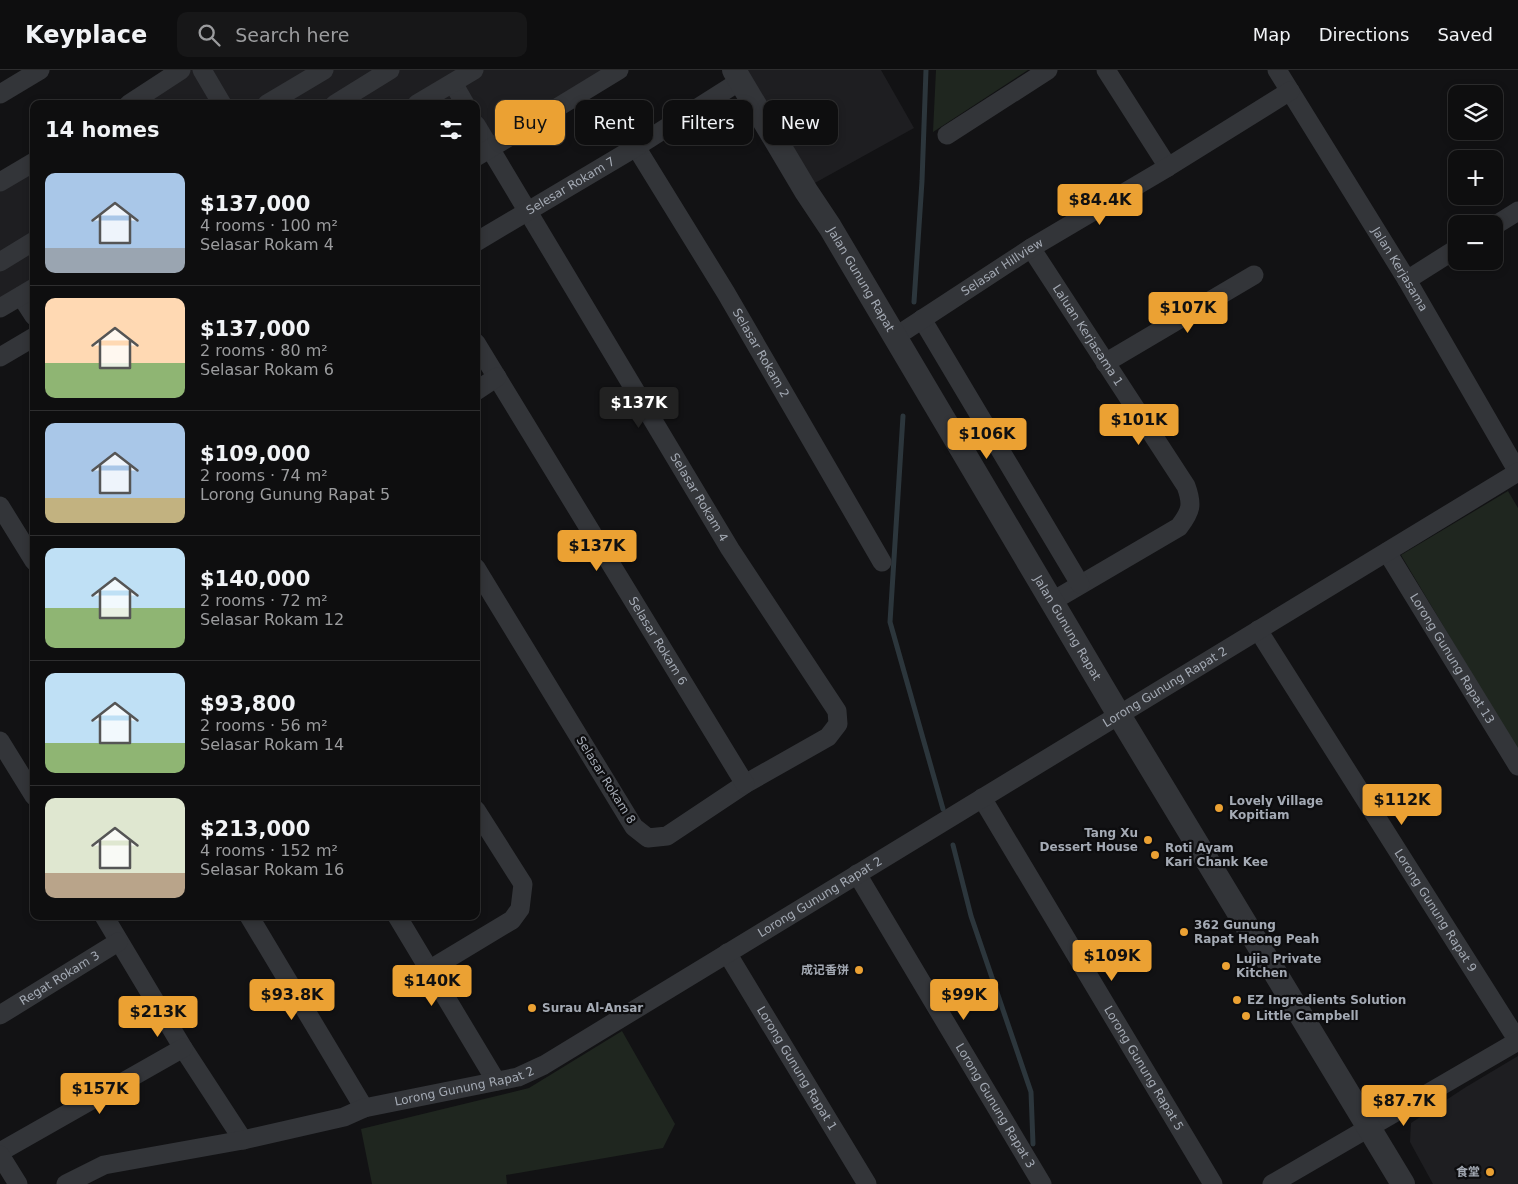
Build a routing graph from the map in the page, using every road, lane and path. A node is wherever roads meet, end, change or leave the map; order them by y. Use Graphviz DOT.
graph roads {
  1 [pos="181,70"];
  2 [pos="202,70"];
  3 [pos="324,70"];
  4 [pos="390,70"];
  5 [pos="474,70"];
  6 [pos="619,70"];
  7 [pos="1048,70"];
  8 [pos="1106,70"];
  9 [pos="1276,70"];
  10 [pos="32,72"];
  11 [pos="737,75"];
  12 [pos="453,83"];
  13 [pos="1290,91"];
  14 [pos="0,94"];
  15 [pos="135,100"];
  16 [pos="220,100"];
  17 [pos="274,100"];
  18 [pos="341,100"];
  19 [pos="424,100"];
  20 [pos="463,100"];
  21 [pos="946,134"];
  22 [pos="636,146"];
  23 [pos="483,153"];
  24 [pos="30,164"];
  25 [pos="1168,167"];
  26 [pos="0,182"];
  27 [pos="1518,211"];
  28 [pos="528,212"];
  29 [pos="1503,220"];
  30 [pos="480,240"];
  31 [pos="30,243"];
  32 [pos="1031,248"];
  33 [pos="1448,254"];
  34 [pos="0,262"];
  35 [pos="1254,275"];
  36 [pos="1407,280"];
  37 [pos="27,292"];
  38 [pos="0,308"];
  39 [pos="922,319"];
  40 [pos="895,337"];
  41 [pos="30,339"];
  42 [pos="480,349"];
  43 [pos="0,357"];
  44 [pos="1105,363"];
  45 [pos="497,377"];
  46 [pos="480,388"];
  47 [pos="1518,472"];
  48 [pos="0,506"];
  49 [pos="1386,552"];
  50 [pos="30,555"];
  51 [pos="882,562"];
  52 [pos="480,575"];
  53 [pos="1080,584"];
  54 [pos="1052,602"];
  55 [pos="1258,630"];
  56 [pos="837,712"];
  57 [pos="1119,715"];
  58 [pos="0,741"];
  59 [pos="1518,766"];
  60 [pos="745,784"];
  61 [pos="30,790"];
  62 [pos="982,798"];
  63 [pos="480,816"];
  64 [pos="857,874"];
  65 [pos="106,920"];
  66 [pos="251,920"];
  67 [pos="399,920"];
  68 [pos="118,942"];
  69 [pos="727,953"];
  70 [pos="429,970"];
  71 [pos="2,1010"];
  72 [pos="1518,1041"];
  73 [pos="183,1048"];
  74 [pos="496,1081"];
  75 [pos="364,1108"];
  76 [pos="1369,1128"];
  77 [pos="243,1140"];
  78 [pos="0,1154"];
  79 [pos="18,1184"];
  80 [pos="66,1184"];
  81 [pos="866,1184"];
  82 [pos="1042,1184"];
  83 [pos="1213,1184"];
  84 [pos="1272,1184"];
  85 [pos="1403,1184"];
  1 -- 15 [label="street"];
  2 -- 16 [label="street"];
  3 -- 17 [label="street"];
  4 -- 18 [label="street"];
  5 -- 12 [label="street"];
  6 -- 23 [label="street"];
  7 -- 21 [label="street"];
  8 -- 25 [label="street"];
  9 -- 13 [label="street, Jalan Kerjasama"];
  10 -- 14 [label="street"];
  11 -- 22 [label="street, Selesar Rokam 7"];
  11 -- 40 [label="street, Jalan Gunung Rapat"];
  12 -- 19 [label="street"];
  12 -- 20 [label="street"];
  13 -- 25 [label="street, Selasar Hillview"];
  13 -- 36 [label="street, Jalan Kerjasama"];
  22 -- 28 [label="street, Selesar Rokam 7"];
  22 -- 51 [label="street, Selasar Rokam 2"];
  23 -- 28 [label="street, Selasar Rokam 4"];
  24 -- 26 [label="street"];
  25 -- 32 [label="street, Selasar Hillview"];
  27 -- 29 [label="street"];
  28 -- 30 [label="street, Selesar Rokam 7"];
  28 -- 56 [label="street, Selasar Rokam 4"];
  31 -- 34 [label="street"];
  32 -- 39 [label="street, Selasar Hillview"];
  32 -- 44 [label="street, Laluan Kerjasama 1"];
  33 -- 36 [label="street"];
  35 -- 44 [label="street"];
  36 -- 47 [label="street, Jalan Kerjasama"];
  37 -- 38 [label="street"];
  39 -- 40 [label="street, Selasar Hillview"];
  39 -- 53 [label="street"];
  40 -- 54 [label="street, Jalan Gunung Rapat"];
  41 -- 43 [label="street"];
  42 -- 45 [label="street, Selasar Rokam 6"];
  44 -- 53 [label="street, Laluan Kerjasama 1"];
  45 -- 46 [label="street"];
  45 -- 60 [label="street, Selasar Rokam 6"];
  47 -- 49 [label="street, Lorong Gunung Rapat 2"];
  48 -- 50 [label="street"];
  49 -- 55 [label="street, Lorong Gunung Rapat 2"];
  49 -- 59 [label="street, Lorong Gunung Rapat 13"];
  52 -- 60 [label="street, Selasar Rokam 8"];
  53 -- 54 [label="street, Laluan Kerjasama 1"];
  54 -- 57 [label="street, Jalan Gunung Rapat"];
  55 -- 57 [label="street, Lorong Gunung Rapat 2"];
  55 -- 72 [label="street, Lorong Gunung Rapat 9"];
  56 -- 60 [label="street, Selasar Rokam 8"];
  57 -- 62 [label="street, Lorong Gunung Rapat 2"];
  57 -- 76 [label="street, Jalan Gunung Rapat"];
  58 -- 61 [label="street"];
  62 -- 64 [label="street, Lorong Gunung Rapat 2"];
  62 -- 83 [label="street, Lorong Gunung Rapat 5"];
  63 -- 70 [label="street"];
  64 -- 69 [label="street, Lorong Gunung Rapat 2"];
  64 -- 82 [label="street, Lorong Gunung Rapat 3"];
  65 -- 68 [label="street"];
  66 -- 75 [label="street"];
  67 -- 70 [label="street"];
  68 -- 71 [label="street, Regat Rokam 3"];
  68 -- 73 [label="street"];
  69 -- 74 [label="street, Lorong Gunung Rapat 2"];
  69 -- 81 [label="street, Lorong Gunung Rapat 1"];
  70 -- 74 [label="street"];
  72 -- 76 [label="street"];
  73 -- 77 [label="street"];
  73 -- 78 [label="street"];
  74 -- 75 [label="street, Lorong Gunung Rapat 2"];
  75 -- 77 [label="street, Lorong Gunung Rapat 2"];
  76 -- 84 [label="street"];
  76 -- 85 [label="street, Jalan Gunung Rapat"];
  77 -- 80 [label="street, Lorong Gunung Rapat 2"];
  78 -- 79 [label="street"];
}
